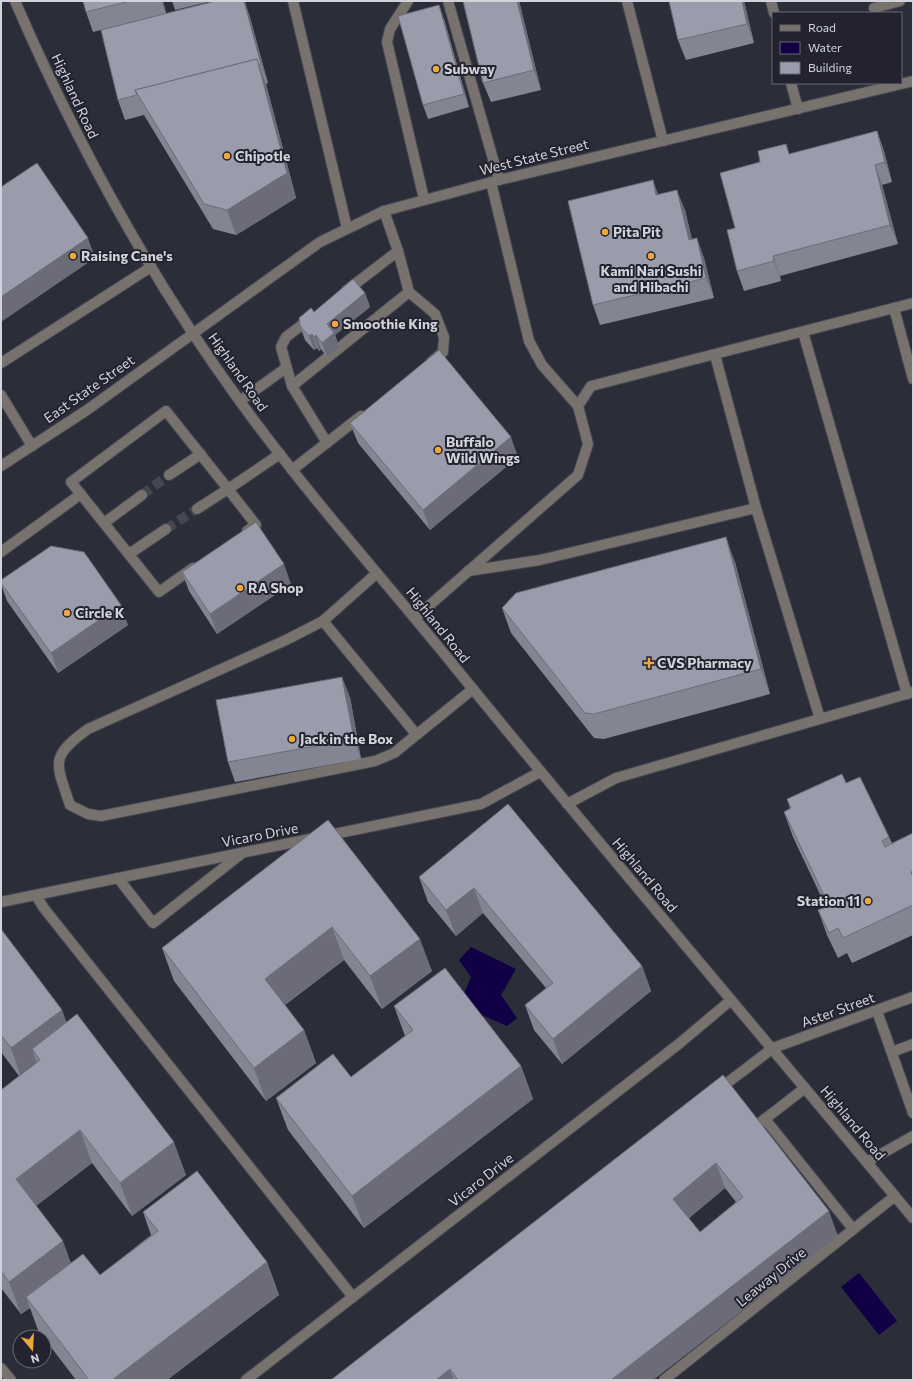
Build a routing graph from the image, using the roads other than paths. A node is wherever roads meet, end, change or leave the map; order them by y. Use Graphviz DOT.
graph roads {
  1 [pos="15,1"];
  2 [pos="293,1"];
  3 [pos="408,1"];
  4 [pos="448,1"];
  5 [pos="627,1"];
  6 [pos="771,1"];
  7 [pos="900,1"];
  8 [pos="874,7"];
  9 [pos="774,12"];
  10 [pos="913,81"];
  11 [pos="902,83"];
  12 [pos="792,84"];
  13 [pos="894,84"];
  14 [pos="798,109"];
  15 [pos="663,141"];
  16 [pos="495,181"];
  17 [pos="424,199"];
  18 [pos="384,211"];
  19 [pos="347,228"];
  20 [pos="398,251"];
  21 [pos="152,267"];
  22 [pos="409,292"];
  23 [pos="336,299"];
  24 [pos="913,303"];
  25 [pos="894,308"];
  26 [pos="317,313"];
  27 [pos="803,332"];
  28 [pos="192,333"];
  29 [pos="715,355"];
  30 [pos="1,363"];
  31 [pos="425,366"];
  32 [pos="286,368"];
  33 [pos="913,379"];
  34 [pos="292,386"];
  35 [pos="1,395"];
  36 [pos="240,401"];
  37 [pos="578,406"];
  38 [pos="370,409"];
  39 [pos="327,443"];
  40 [pos="32,446"];
  41 [pos="201,454"];
  42 [pos="280,454"];
  43 [pos="1,466"];
  44 [pos="292,470"];
  45 [pos="169,475"];
  46 [pos="228,489"];
  47 [pos="81,494"];
  48 [pos="142,495"];
  49 [pos="756,508"];
  50 [pos="197,509"];
  51 [pos="104,524"];
  52 [pos="166,529"];
  53 [pos="236,538"];
  54 [pos="1,552"];
  55 [pos="129,554"];
  56 [pos="204,561"];
  57 [pos="468,571"];
  58 [pos="377,573"];
  59 [pos="414,618"];
  60 [pos="324,621"];
  61 [pos="473,689"];
  62 [pos="910,693"];
  63 [pos="820,719"];
  64 [pos="416,734"];
  65 [pos="540,772"];
  66 [pos="567,804"];
  67 [pos="244,852"];
  68 [pos="118,878"];
  69 [pos="36,895"];
  70 [pos="1,902"];
  71 [pos="913,998"];
  72 [pos="731,1000"];
  73 [pos="877,1011"];
  74 [pos="913,1044"];
  75 [pos="773,1048"];
  76 [pos="892,1052"];
  77 [pos="805,1088"];
  78 [pos="710,1097"];
  79 [pos="913,1113"];
  80 [pos="765,1119"];
  81 [pos="754,1128"];
  82 [pos="913,1136"];
  83 [pos="867,1162"];
  84 [pos="895,1196"];
  85 [pos="909,1208"];
  86 [pos="913,1218"];
  87 [pos="853,1229"];
  88 [pos="353,1297"];
  89 [pos="1,1368"];
  90 [pos="11,1380"];
  91 [pos="246,1380"];
  92 [pos="664,1380"];
  1 -- 21 [label="street, Highland Road"];
  2 -- 19 [label="street"];
  3 -- 17 [label="street"];
  4 -- 16 [label="street"];
  5 -- 15 [label="street"];
  6 -- 9 [label="street"];
  7 -- 8 [label="street"];
  10 -- 11 [label="street, West State Street"];
  12 -- 14 [label="street"];
  13 -- 14 [label="street, West State Street"];
  14 -- 15 [label="street, West State Street"];
  15 -- 16 [label="street, West State Street"];
  16 -- 17 [label="street, West State Street"];
  16 -- 37 [label="street"];
  17 -- 18 [label="street, West State Street"];
  18 -- 19 [label="street, West State Street"];
  18 -- 20 [label="street"];
  19 -- 28 [label="street, West State Street"];
  20 -- 22 [label="street"];
  20 -- 23 [label="street"];
  21 -- 28 [label="street, Highland Road"];
  21 -- 30 [label="street"];
  22 -- 31 [label="street"];
  22 -- 34 [label="street"];
  24 -- 25 [label="street"];
  25 -- 27 [label="street"];
  25 -- 33 [label="street"];
  26 -- 32 [label="street"];
  27 -- 29 [label="street"];
  27 -- 62 [label="street"];
  28 -- 36 [label="street, Highland Road"];
  28 -- 40 [label="street, East State Street"];
  29 -- 37 [label="street"];
  29 -- 49 [label="street"];
  32 -- 34 [label="street"];
  32 -- 36 [label="street"];
  34 -- 39 [label="street"];
  35 -- 40 [label="street"];
  36 -- 42 [label="street, Highland Road"];
  37 -- 57 [label="street"];
  38 -- 39 [label="street"];
  39 -- 44 [label="street"];
  40 -- 43 [label="street, East State Street"];
  41 -- 45 [label="street"];
  41 -- 46 [label="street"];
  41 -- 47 [label="street"];
  42 -- 44 [label="street, Highland Road"];
  42 -- 46 [label="street"];
  44 -- 58 [label="street, Highland Road"];
  46 -- 50 [label="street"];
  46 -- 53 [label="street"];
  47 -- 51 [label="street"];
  47 -- 54 [label="street"];
  48 -- 51 [label="street"];
  49 -- 57 [label="street"];
  49 -- 63 [label="street"];
  51 -- 55 [label="street"];
  52 -- 55 [label="street"];
  55 -- 56 [label="street"];
  57 -- 59 [label="street"];
  58 -- 59 [label="street, Highland Road"];
  58 -- 60 [label="street"];
  59 -- 61 [label="street, Highland Road"];
  60 -- 64 [label="street"];
  60 -- 64 [label="street"];
  61 -- 64 [label="street"];
  61 -- 65 [label="street, Highland Road"];
  62 -- 63 [label="street"];
  63 -- 66 [label="street"];
  65 -- 66 [label="street, Highland Road"];
  65 -- 67 [label="street, Vicaro Drive"];
  66 -- 72 [label="street, Highland Road"];
  67 -- 68 [label="street, Vicaro Drive"];
  67 -- 68 [label="street"];
  68 -- 69 [label="street, Vicaro Drive"];
  69 -- 70 [label="street, Vicaro Drive"];
  69 -- 88 [label="street"];
  71 -- 73 [label="street, Aster Street"];
  72 -- 75 [label="street, Highland Road"];
  72 -- 88 [label="street, Vicaro Drive"];
  73 -- 75 [label="street, Aster Street"];
  73 -- 76 [label="street"];
  74 -- 76 [label="street"];
  75 -- 77 [label="street, Highland Road"];
  75 -- 78 [label="street, Aster Street"];
  76 -- 79 [label="street"];
  77 -- 80 [label="street"];
  77 -- 83 [label="street, Highland Road"];
  80 -- 81 [label="street"];
  80 -- 87 [label="street"];
  82 -- 83 [label="street"];
  83 -- 84 [label="street, Highland Road"];
  84 -- 85 [label="street, Highland Road"];
  84 -- 87 [label="street, Leaway Drive"];
  85 -- 86 [label="street, Highland Road"];
  87 -- 92 [label="street, Leaway Drive"];
  88 -- 91 [label="street, Vicaro Drive"];
  89 -- 90 [label="street"];
}
